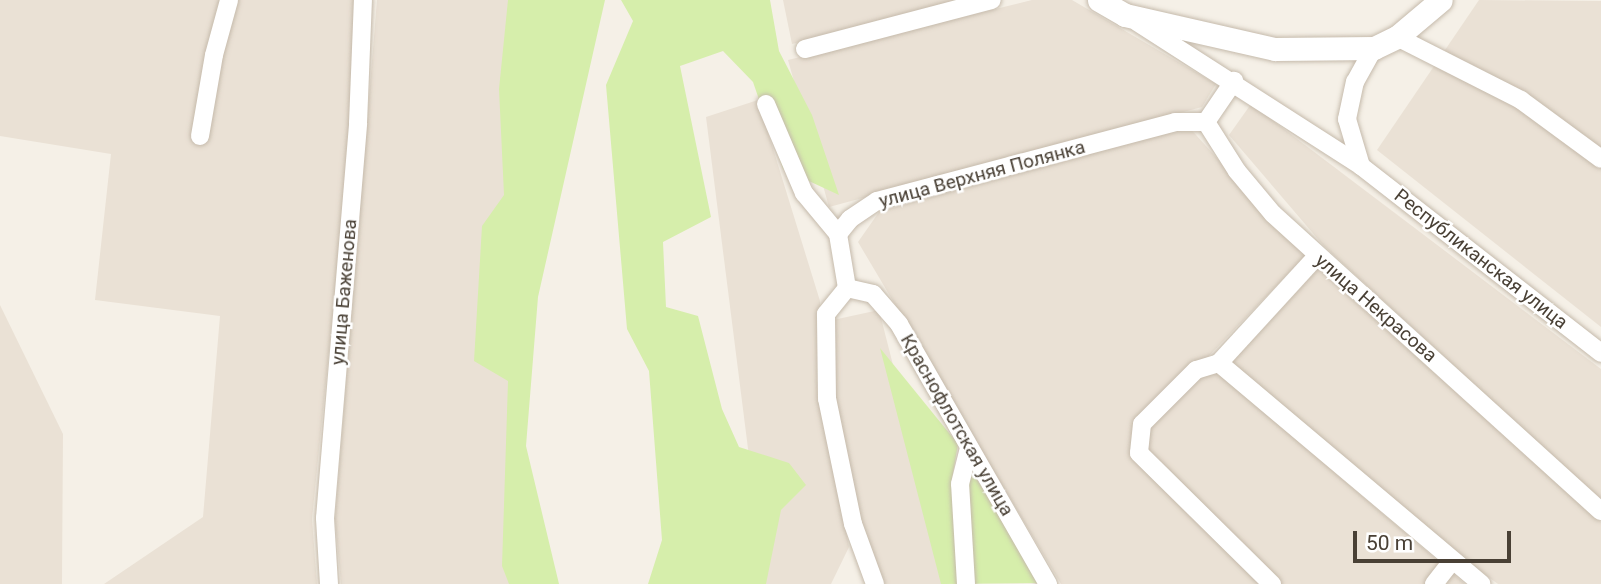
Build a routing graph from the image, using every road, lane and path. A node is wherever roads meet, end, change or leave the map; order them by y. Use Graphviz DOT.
graph roads {
  1 [pos="229,0"];
  2 [pos="363,0"];
  3 [pos="992,0"];
  4 [pos="1099,0"];
  5 [pos="1441,0"];
  6 [pos="1125,15"];
  7 [pos="1396,37"];
  8 [pos="1374,48"];
  9 [pos="805,49"];
  10 [pos="1234,81"];
  11 [pos="766,104"];
  12 [pos="1206,122"];
  13 [pos="200,136"];
  14 [pos="1601,159"];
  15 [pos="1361,166"];
  16 [pos="838,234"];
  17 [pos="1317,256"];
  18 [pos="847,288"];
  19 [pos="1601,353"];
  20 [pos="1219,363"];
  21 [pos="969,447"];
  22 [pos="1601,511"];
  23 [pos="1451,562"];
  24 [pos="329,584"];
  25 [pos="875,584"];
  26 [pos="966,584"];
  27 [pos="1048,584"];
  28 [pos="1272,584"];
  29 [pos="1434,584"];
  30 [pos="1481,584"];
  1 -- 13 [label="street"];
  2 -- 24 [label="street, улица Баженова"];
  3 -- 9 [label="street"];
  4 -- 6 [label="street"];
  5 -- 7 [label="street"];
  6 -- 8 [label="street"];
  6 -- 10 [label="street, Республиканская улица"];
  7 -- 8 [label="street"];
  7 -- 14 [label="street"];
  8 -- 15 [label="street"];
  10 -- 12 [label="street"];
  10 -- 15 [label="street, Республиканская улица"];
  11 -- 16 [label="street"];
  12 -- 16 [label="street, улица Верхняя Полянка"];
  12 -- 17 [label="street, улица Некрасова"];
  15 -- 19 [label="street, Республиканская улица"];
  16 -- 18 [label="street"];
  17 -- 20 [label="street"];
  17 -- 22 [label="street, улица Некрасова"];
  18 -- 21 [label="street, Краснофлотская улица"];
  18 -- 25 [label="street"];
  20 -- 23 [label="street"];
  20 -- 28 [label="street"];
  21 -- 26 [label="street"];
  21 -- 27 [label="street, Краснофлотская улица"];
  23 -- 29 [label="street"];
  23 -- 30 [label="street"];
}
